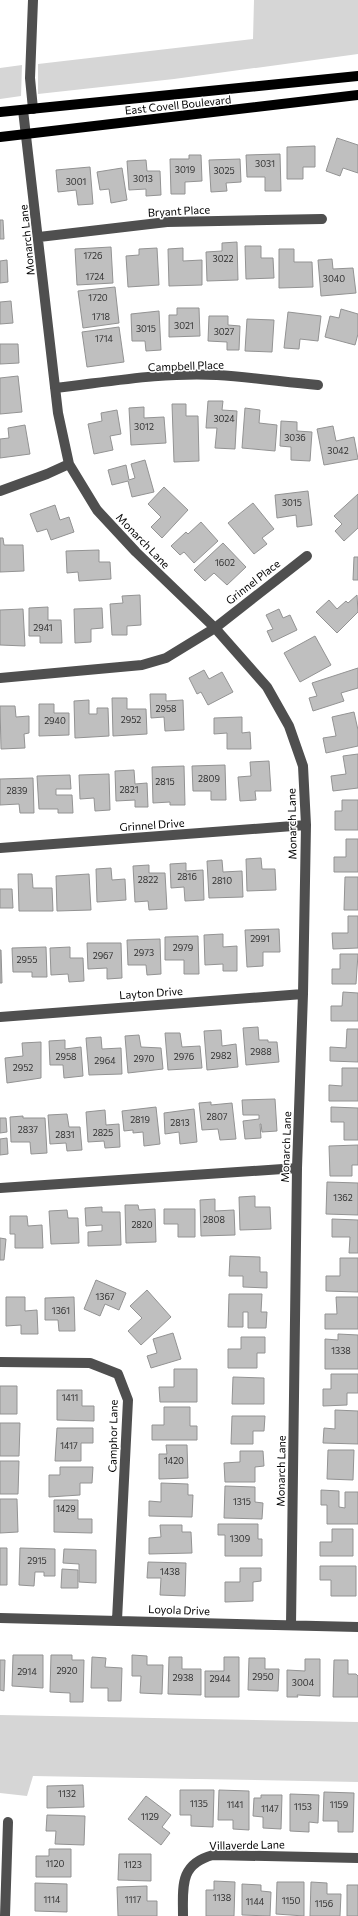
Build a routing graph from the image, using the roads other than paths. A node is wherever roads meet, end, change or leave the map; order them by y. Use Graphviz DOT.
graph roads {
  1 [pos="33,0"];
  2 [pos="358,76"];
  3 [pos="358,95"];
  4 [pos="28,109"];
  5 [pos="0,112"];
  6 [pos="27,134"];
  7 [pos="0,137"];
  8 [pos="322,219"];
  9 [pos="39,237"];
  10 [pos="318,385"];
  11 [pos="55,388"];
  12 [pos="69,464"];
  13 [pos="0,491"];
  14 [pos="307,556"];
  15 [pos="215,628"];
  16 [pos="0,678"];
  17 [pos="306,825"];
  18 [pos="0,848"];
  19 [pos="303,994"];
  20 [pos="0,1017"];
  21 [pos="297,1168"];
  22 [pos="0,1188"];
  23 [pos="0,1362"];
  24 [pos="0,1618"];
  25 [pos="118,1620"];
  26 [pos="290,1626"];
  27 [pos="358,1627"];
  28 [pos="8,1822"];
  29 [pos="358,1858"];
  30 [pos="5,1916"];
  31 [pos="183,1916"];
  1 -- 4 [label="street, Monarch Lane"];
  2 -- 4 [label="main road, East Covell Boulevard"];
  3 -- 6 [label="main road, East Covell Boulevard"];
  4 -- 5 [label="main road, East Covell Boulevard"];
  4 -- 6 [label="street, Monarch Lane"];
  6 -- 7 [label="main road, East Covell Boulevard"];
  6 -- 9 [label="street, Monarch Lane"];
  8 -- 9 [label="street, Bryant Place"];
  9 -- 11 [label="street, Monarch Lane"];
  10 -- 11 [label="street, Campbell Place"];
  11 -- 12 [label="street, Monarch Lane"];
  12 -- 13 [label="street"];
  12 -- 15 [label="street, Monarch Lane"];
  14 -- 15 [label="street, Grinnel Place"];
  15 -- 16 [label="street"];
  15 -- 17 [label="street, Monarch Lane"];
  17 -- 18 [label="street, Grinnel Drive"];
  17 -- 19 [label="street, Monarch Lane"];
  19 -- 20 [label="street, Layton Drive"];
  19 -- 21 [label="street, Monarch Lane"];
  21 -- 22 [label="street"];
  21 -- 26 [label="street, Monarch Lane"];
  23 -- 25 [label="street, Camphor Lane"];
  24 -- 25 [label="street, Loyola Drive"];
  25 -- 26 [label="street, Loyola Drive"];
  26 -- 27 [label="street, Loyola Drive"];
  28 -- 30 [label="street"];
  29 -- 31 [label="street, Villaverde Lane"];
}
